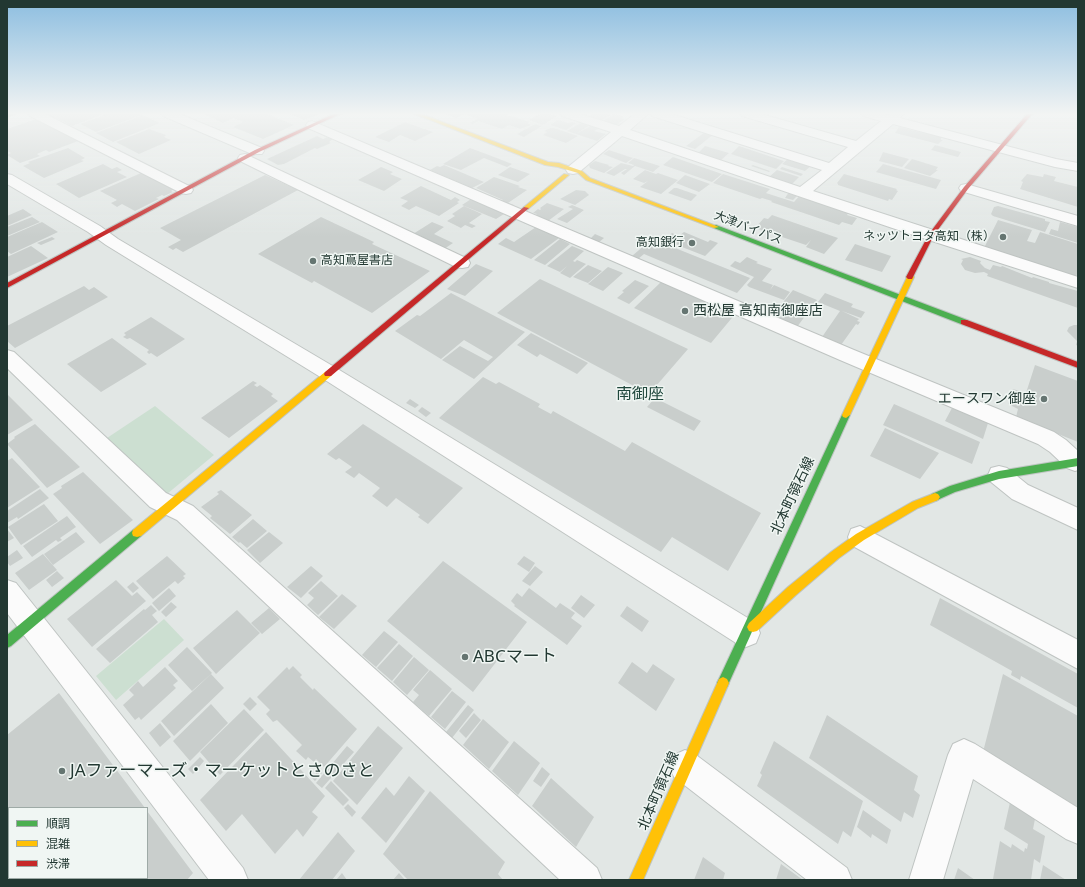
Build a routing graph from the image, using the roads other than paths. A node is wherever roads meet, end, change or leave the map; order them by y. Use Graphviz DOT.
graph roads {
  1 [pos="116,154"];
  2 [pos="380,154"];
  3 [pos="522,154"];
  4 [pos="591,154"];
  5 [pos="690,154"];
  6 [pos="788,154"];
  7 [pos="848,154"];
  8 [pos="995,154"];
  9 [pos="1023,154"];
  10 [pos="251,155"];
  11 [pos="1078,167"];
  12 [pos="832,168"];
  13 [pos="569,172"];
  14 [pos="7,178"];
  15 [pos="966,188"];
  16 [pos="186,190"];
  17 [pos="803,192"];
  18 [pos="520,215"];
  19 [pos="1078,221"];
  20 [pos="103,235"];
  21 [pos="931,235"];
  22 [pos="462,263"];
  23 [pos="1078,283"];
  24 [pos="7,286"];
  25 [pos="900,298"];
  26 [pos="7,357"];
  27 [pos="870,364"];
  28 [pos="1078,365"];
  29 [pos="328,373"];
  30 [pos="1077,462"];
  31 [pos="998,475"];
  32 [pos="170,506"];
  33 [pos="1078,519"];
  34 [pos="860,537"];
  35 [pos="7,592"];
  36 [pos="31,622"];
  37 [pos="746,633"];
  38 [pos="7,642"];
  39 [pos="1078,655"];
  40 [pos="685,766"];
  41 [pos="1078,827"];
  42 [pos="231,880"];
  43 [pos="585,880"];
  44 [pos="636,880"];
  45 [pos="835,880"];
  46 [pos="926,880"];
  1 -- 16 [label="street"];
  2 -- 18 [label="street"];
  3 -- 13 [label="street, 大津バイパス"];
  4 -- 13 [label="street"];
  5 -- 17 [label="street"];
  6 -- 12 [label="street"];
  7 -- 12 [label="street"];
  8 -- 15 [label="street, 北本町領石線"];
  9 -- 11 [label="street"];
  10 -- 16 [label="street"];
  10 -- 22 [label="street"];
  12 -- 17 [label="street"];
  13 -- 18 [label="street"];
  13 -- 25 [label="street, 大津バイパス"];
  14 -- 20 [label="street"];
  15 -- 19 [label="street"];
  15 -- 21 [label="street, 北本町領石線"];
  16 -- 20 [label="street"];
  17 -- 21 [label="street"];
  18 -- 22 [label="street"];
  18 -- 27 [label="street"];
  20 -- 24 [label="street"];
  20 -- 29 [label="street"];
  21 -- 23 [label="street"];
  21 -- 25 [label="street, 北本町領石線"];
  22 -- 29 [label="street"];
  25 -- 27 [label="street, 北本町領石線"];
  25 -- 28 [label="street"];
  26 -- 32 [label="street"];
  27 -- 30 [label="street"];
  27 -- 37 [label="street, 北本町領石線"];
  29 -- 32 [label="street"];
  29 -- 37 [label="street"];
  30 -- 31 [label="street"];
  31 -- 33 [label="street"];
  31 -- 34 [label="street"];
  32 -- 36 [label="street"];
  32 -- 43 [label="street"];
  34 -- 37 [label="street"];
  34 -- 39 [label="street"];
  35 -- 36 [label="street"];
  36 -- 38 [label="street"];
  36 -- 42 [label="street"];
  37 -- 40 [label="street, 北本町領石線"];
  40 -- 44 [label="street, 北本町領石線"];
  40 -- 45 [label="street"];
  41 -- 46 [label="street"];
}
